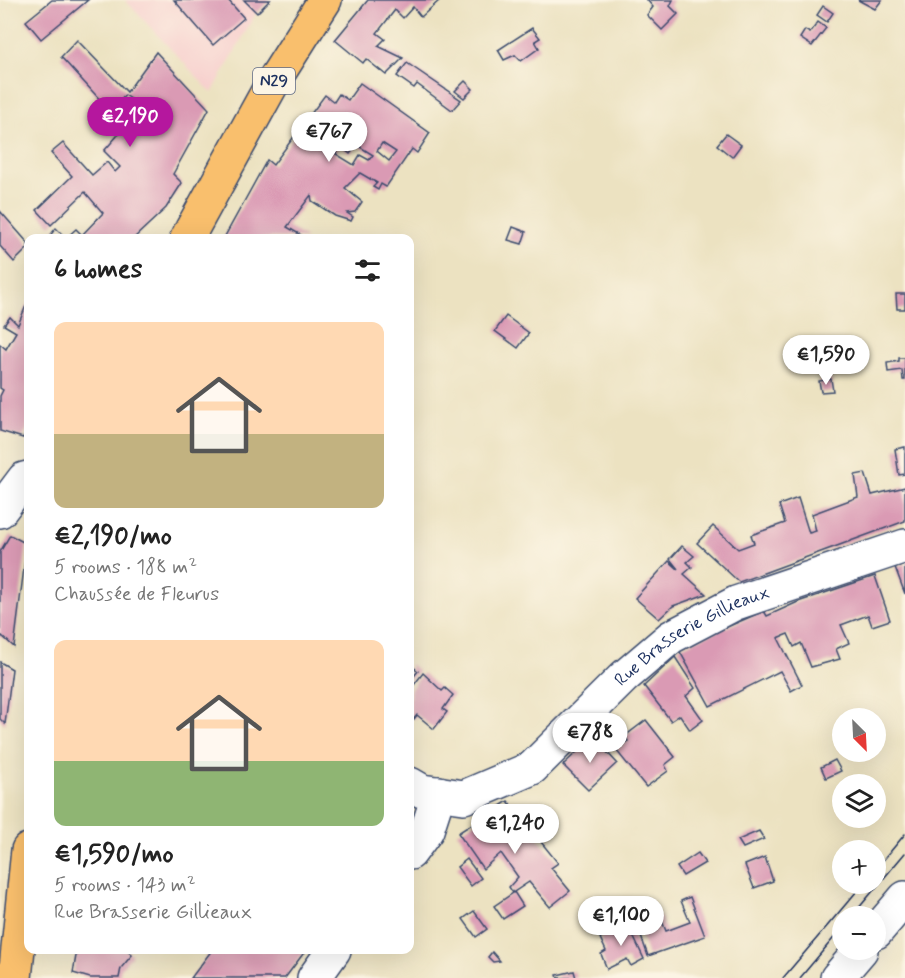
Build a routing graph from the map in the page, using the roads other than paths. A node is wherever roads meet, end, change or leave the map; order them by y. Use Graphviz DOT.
graph roads {
  1 [pos="325,0"];
  2 [pos="189,234"];
  3 [pos="17,476"];
  4 [pos="0,511"];
  5 [pos="905,546"];
  6 [pos="424,789"];
  7 [pos="414,848"];
  8 [pos="24,889"];
  9 [pos="905,898"];
  10 [pos="886,920"];
  11 [pos="331,954"];
  12 [pos="852,960"];
  13 [pos="15,978"];
  14 [pos="314,978"];
  15 [pos="837,978"];
  1 -- 2 [label="main road, N29"];
  3 -- 4 [label="street"];
  5 -- 6 [label="street, Rue Brasserie Gillieaux"];
  6 -- 7 [label="street"];
  8 -- 13 [label="main road"];
  9 -- 10 [label="street"];
  11 -- 14 [label="street"];
  12 -- 15 [label="street"];
}
